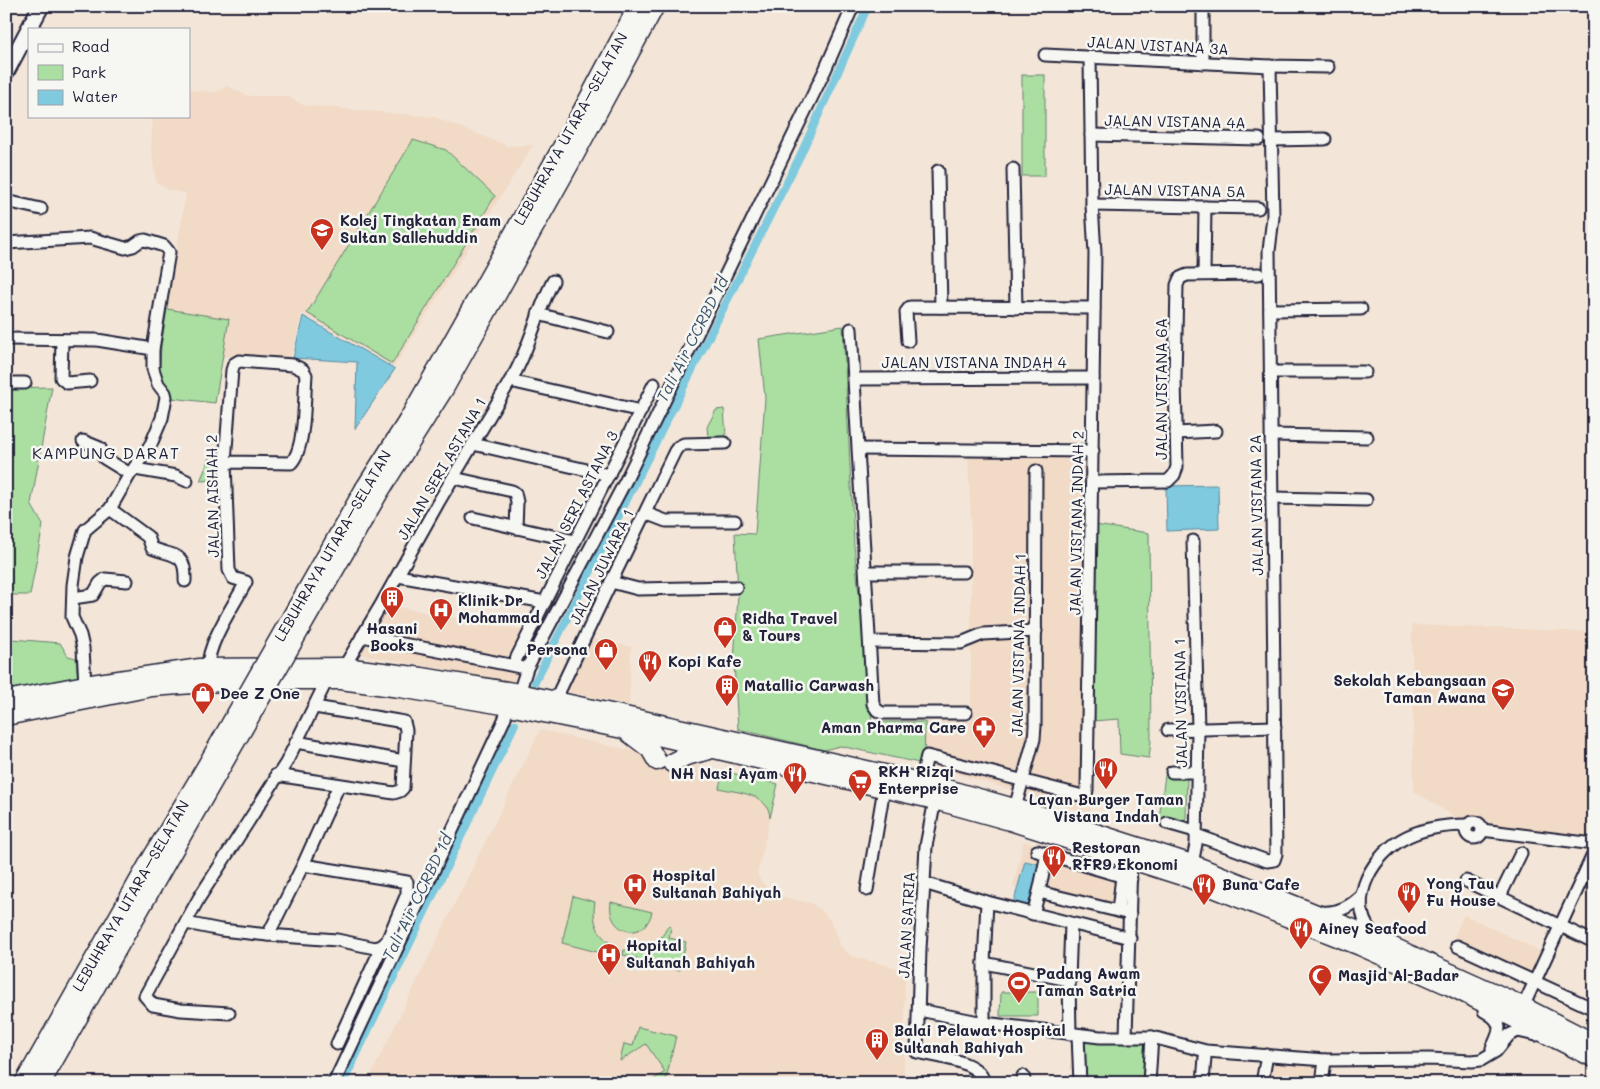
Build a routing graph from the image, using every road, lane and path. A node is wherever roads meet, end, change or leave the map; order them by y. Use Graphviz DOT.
graph roads {
  1 [pos="41,6"];
  2 [pos="638,6"];
  3 [pos="654,6"];
  4 [pos="853,6"];
  5 [pos="1203,6"];
  6 [pos="845,12"];
  7 [pos="30,28"];
  8 [pos="26,37"];
  9 [pos="1045,55"];
  10 [pos="1090,58"];
  11 [pos="1202,63"];
  12 [pos="1270,66"];
  13 [pos="1328,67"];
  14 [pos="6,72"];
  15 [pos="1091,135"];
  16 [pos="1258,139"];
  17 [pos="1326,139"];
  18 [pos="1271,140"];
  19 [pos="1013,169"];
  20 [pos="938,171"];
  21 [pos="6,202"];
  22 [pos="1092,205"];
  23 [pos="1205,207"];
  24 [pos="1258,208"];
  25 [pos="41,209"];
  26 [pos="6,243"];
  27 [pos="1204,274"];
  28 [pos="1259,274"];
  29 [pos="553,281"];
  30 [pos="941,307"];
  31 [pos="1016,308"];
  32 [pos="1094,308"];
  33 [pos="1361,309"];
  34 [pos="1270,310"];
  35 [pos="538,314"];
  36 [pos="851,329"];
  37 [pos="608,332"];
  38 [pos="6,339"];
  39 [pos="62,340"];
  40 [pos="908,341"];
  41 [pos="152,349"];
  42 [pos="1271,372"];
  43 [pos="1365,372"];
  44 [pos="855,378"];
  45 [pos="1094,378"];
  46 [pos="90,381"];
  47 [pos="510,381"];
  48 [pos="6,383"];
  49 [pos="25,383"];
  50 [pos="654,384"];
  51 [pos="641,411"];
  52 [pos="1216,430"];
  53 [pos="1176,433"];
  54 [pos="1272,435"];
  55 [pos="1367,437"];
  56 [pos="83,441"];
  57 [pos="725,443"];
  58 [pos="473,444"];
  59 [pos="859,449"];
  60 [pos="1093,451"];
  61 [pos="225,462"];
  62 [pos="132,471"];
  63 [pos="1036,471"];
  64 [pos="609,475"];
  65 [pos="454,478"];
  66 [pos="187,481"];
  67 [pos="1092,482"];
  68 [pos="372,491"];
  69 [pos="1272,498"];
  70 [pos="1366,500"];
  71 [pos="110,509"];
  72 [pos="645,513"];
  73 [pos="473,518"];
  74 [pos="735,521"];
  75 [pos="516,528"];
  76 [pos="1193,541"];
  77 [pos="575,542"];
  78 [pos="866,572"];
  79 [pos="964,572"];
  80 [pos="398,576"];
  81 [pos="127,581"];
  82 [pos="185,581"];
  83 [pos="611,582"];
  84 [pos="736,587"];
  85 [pos="73,598"];
  86 [pos="546,602"];
  87 [pos="1036,631"];
  88 [pos="362,636"];
  89 [pos="870,642"];
  90 [pos="344,666"];
  91 [pos="513,666"];
  92 [pos="208,668"];
  93 [pos="527,668"];
  94 [pos="327,680"];
  95 [pos="85,685"];
  96 [pos="514,699"];
  97 [pos="6,700"];
  98 [pos="556,701"];
  99 [pos="315,707"];
  100 [pos="966,713"];
  101 [pos="6,716"];
  102 [pos="1275,727"];
  103 [pos="1198,729"];
  104 [pos="624,730"];
  105 [pos="1168,730"];
  106 [pos="671,733"];
  107 [pos="296,742"];
  108 [pos="714,749"];
  109 [pos="404,762"];
  110 [pos="1172,772"];
  111 [pos="1196,772"];
  112 [pos="276,775"];
  113 [pos="1023,780"];
  114 [pos="917,782"];
  115 [pos="339,784"];
  116 [pos="884,788"];
  117 [pos="935,800"];
  118 [pos="1015,808"];
  119 [pos="1167,823"];
  120 [pos="1195,833"];
  121 [pos="1594,844"];
  122 [pos="1521,853"];
  123 [pos="1592,857"];
  124 [pos="1131,860"];
  125 [pos="158,862"];
  126 [pos="1192,864"];
  127 [pos="303,865"];
  128 [pos="1590,875"];
  129 [pos="1127,877"];
  130 [pos="1466,881"];
  131 [pos="924,882"];
  132 [pos="867,890"];
  133 [pos="1039,892"];
  134 [pos="1361,896"];
  135 [pos="1500,896"];
  136 [pos="987,902"];
  137 [pos="1306,909"];
  138 [pos="1118,911"];
  139 [pos="1033,914"];
  140 [pos="1130,914"];
  141 [pos="186,923"];
  142 [pos="1071,924"];
  143 [pos="1560,926"];
  144 [pos="268,936"];
  145 [pos="1130,938"];
  146 [pos="1379,940"];
  147 [pos="1594,942"];
  148 [pos="382,946"];
  149 [pos="1457,946"];
  150 [pos="984,963"];
  151 [pos="1069,980"];
  152 [pos="1535,982"];
  153 [pos="1450,986"];
  154 [pos="1523,1007"];
  155 [pos="1594,1009"];
  156 [pos="919,1010"];
  157 [pos="229,1013"];
  158 [pos="984,1023"];
  159 [pos="1074,1034"];
  160 [pos="1126,1036"];
  161 [pos="1152,1037"];
  162 [pos="1566,1043"];
  163 [pos="1594,1043"];
  164 [pos="337,1044"];
  165 [pos="1267,1054"];
  166 [pos="1487,1056"];
  167 [pos="1206,1057"];
  168 [pos="1594,1058"];
  169 [pos="1325,1060"];
  170 [pos="24,1083"];
  171 [pos="41,1083"];
  172 [pos="334,1083"];
  173 [pos="984,1083"];
  174 [pos="1080,1083"];
  175 [pos="1149,1083"];
  176 [pos="1203,1083"];
  177 [pos="1262,1083"];
  178 [pos="1322,1083"];
  1 -- 7 [label="main road"];
  2 -- 68 [label="highway, LEBUHRAYA UTARA–SELATAN"];
  3 -- 68 [label="highway, LEBUHRAYA UTARA–SELATAN"];
  4 -- 6 [label="street"];
  5 -- 11 [label="street"];
  6 -- 93 [label="street"];
  8 -- 14 [label="main road"];
  9 -- 10 [label="street, JALAN VISTANA 3A"];
  10 -- 11 [label="street, JALAN VISTANA 3A"];
  10 -- 15 [label="street, JALAN VISTANA INDAH 2"];
  11 -- 12 [label="street, JALAN VISTANA 3A"];
  12 -- 13 [label="street, JALAN VISTANA 3A"];
  12 -- 18 [label="street, JALAN VISTANA 2A"];
  15 -- 16 [label="street, JALAN VISTANA 4A"];
  15 -- 22 [label="street, JALAN VISTANA INDAH 2"];
  17 -- 18 [label="street"];
  18 -- 34 [label="street, JALAN VISTANA 2A"];
  19 -- 31 [label="street"];
  20 -- 30 [label="street"];
  21 -- 25 [label="street"];
  22 -- 23 [label="street, JALAN VISTANA 5A"];
  22 -- 32 [label="street, JALAN VISTANA INDAH 2"];
  23 -- 24 [label="street, JALAN VISTANA 5A"];
  23 -- 27 [label="street"];
  26 -- 41 [label="street"];
  27 -- 28 [label="street"];
  27 -- 53 [label="street, JALAN VISTANA 6A"];
  29 -- 35 [label="street, JALAN SERI ASTANA 1"];
  30 -- 31 [label="street"];
  30 -- 40 [label="street"];
  31 -- 32 [label="street"];
  32 -- 45 [label="street, JALAN VISTANA INDAH 2"];
  33 -- 34 [label="street"];
  34 -- 42 [label="street, JALAN VISTANA 2A"];
  35 -- 37 [label="street"];
  35 -- 47 [label="street, JALAN SERI ASTANA 1"];
  36 -- 44 [label="street"];
  38 -- 39 [label="street"];
  39 -- 41 [label="street"];
  39 -- 46 [label="street"];
  41 -- 62 [label="street"];
  42 -- 43 [label="street"];
  42 -- 54 [label="street, JALAN VISTANA 2A"];
  44 -- 45 [label="street, JALAN VISTANA INDAH 4"];
  44 -- 59 [label="street"];
  45 -- 60 [label="street, JALAN VISTANA INDAH 2"];
  47 -- 51 [label="street"];
  47 -- 58 [label="street, JALAN SERI ASTANA 1"];
  48 -- 49 [label="street"];
  50 -- 51 [label="street, JALAN SERI ASTANA 3"];
  51 -- 64 [label="street, JALAN SERI ASTANA 3"];
  52 -- 53 [label="street"];
  53 -- 67 [label="street, JALAN VISTANA 6A"];
  54 -- 55 [label="street"];
  54 -- 69 [label="street, JALAN VISTANA 2A"];
  56 -- 62 [label="street"];
  57 -- 72 [label="street, JALAN JUWARA 1"];
  58 -- 64 [label="street"];
  58 -- 65 [label="street, JALAN SERI ASTANA 1"];
  59 -- 60 [label="street"];
  59 -- 78 [label="street"];
  60 -- 67 [label="street, JALAN VISTANA INDAH 2"];
  61 -- 61 [label="street, JALAN AISHAH 2"];
  61 -- 92 [label="street, JALAN AISHAH 2"];
  62 -- 66 [label="street"];
  62 -- 71 [label="street"];
  63 -- 87 [label="street, JALAN VISTANA INDAH 1"];
  64 -- 77 [label="street, JALAN SERI ASTANA 3"];
  65 -- 75 [label="street"];
  65 -- 80 [label="street, JALAN SERI ASTANA 1"];
  67 -- 113 [label="street, JALAN VISTANA INDAH 2"];
  68 -- 125 [label="highway, LEBUHRAYA UTARA–SELATAN, bridge"];
  69 -- 70 [label="street"];
  69 -- 102 [label="street, JALAN VISTANA 2A"];
  71 -- 82 [label="street"];
  71 -- 85 [label="street"];
  72 -- 74 [label="street"];
  72 -- 83 [label="street, JALAN JUWARA 1"];
  73 -- 75 [label="street"];
  75 -- 77 [label="street"];
  76 -- 103 [label="street, JALAN VISTANA 1"];
  77 -- 86 [label="street, JALAN SERI ASTANA 3"];
  78 -- 79 [label="street"];
  78 -- 89 [label="street"];
  80 -- 86 [label="street"];
  80 -- 88 [label="street, JALAN SERI ASTANA 1"];
  81 -- 85 [label="street"];
  83 -- 84 [label="street"];
  83 -- 98 [label="street, JALAN JUWARA 1"];
  85 -- 95 [label="street"];
  86 -- 91 [label="street, JALAN SERI ASTANA 3"];
  87 -- 89 [label="street"];
  87 -- 113 [label="street, JALAN VISTANA INDAH 1"];
  88 -- 90 [label="street, JALAN SERI ASTANA 1"];
  88 -- 91 [label="street"];
  89 -- 100 [label="street"];
  90 -- 92 [label="highway"];
  90 -- 96 [label="highway"];
  91 -- 93 [label="street"];
  92 -- 95 [label="highway"];
  93 -- 96 [label="street"];
  94 -- 96 [label="highway"];
  94 -- 99 [label="street"];
  94 -- 101 [label="highway"];
  95 -- 97 [label="highway"];
  96 -- 98 [label="highway"];
  96 -- 104 [label="highway"];
  96 -- 172 [label="street"];
  98 -- 106 [label="highway"];
  99 -- 107 [label="street"];
  99 -- 109 [label="street"];
  102 -- 103 [label="street"];
  102 -- 120 [label="street, JALAN VISTANA 2A"];
  103 -- 105 [label="street"];
  103 -- 111 [label="street, JALAN VISTANA 1"];
  104 -- 106 [label="highway"];
  104 -- 108 [label="highway"];
  106 -- 108 [label="highway"];
  106 -- 114 [label="highway"];
  107 -- 109 [label="street"];
  107 -- 112 [label="street"];
  108 -- 116 [label="highway"];
  109 -- 115 [label="street"];
  110 -- 111 [label="street"];
  111 -- 120 [label="street, JALAN VISTANA 1"];
  112 -- 115 [label="street"];
  112 -- 141 [label="street"];
  113 -- 114 [label="street"];
  113 -- 118 [label="street, JALAN VISTANA INDAH 1"];
  114 -- 118 [label="highway"];
  115 -- 127 [label="street"];
  116 -- 117 [label="highway"];
  116 -- 132 [label="street"];
  117 -- 124 [label="highway"];
  117 -- 131 [label="street, JALAN SATRIA"];
  118 -- 126 [label="highway"];
  119 -- 120 [label="street"];
  120 -- 126 [label="street, JALAN VISTANA 1"];
  121 -- 134 [label="street"];
  122 -- 135 [label="street"];
  123 -- 128 [label="street"];
  124 -- 129 [label="street"];
  124 -- 153 [label="highway"];
  125 -- 170 [label="highway, LEBUHRAYA UTARA–SELATAN"];
  125 -- 171 [label="highway, LEBUHRAYA UTARA–SELATAN"];
  126 -- 137 [label="highway"];
  127 -- 144 [label="street"];
  127 -- 148 [label="street"];
  128 -- 143 [label="street"];
  129 -- 133 [label="street"];
  129 -- 138 [label="street"];
  129 -- 140 [label="street"];
  130 -- 135 [label="street"];
  131 -- 136 [label="street"];
  131 -- 156 [label="street, JALAN SATRIA"];
  133 -- 138 [label="street"];
  133 -- 139 [label="street"];
  134 -- 137 [label="street"];
  134 -- 146 [label="street"];
  135 -- 143 [label="street"];
  136 -- 139 [label="street"];
  136 -- 150 [label="street"];
  137 -- 146 [label="highway"];
  138 -- 140 [label="street"];
  139 -- 142 [label="street"];
  140 -- 145 [label="street"];
  141 -- 144 [label="street"];
  141 -- 157 [label="street"];
  142 -- 145 [label="street"];
  142 -- 151 [label="street"];
  143 -- 147 [label="street"];
  143 -- 152 [label="street"];
  144 -- 148 [label="street"];
  145 -- 160 [label="street"];
  146 -- 154 [label="highway"];
  148 -- 164 [label="street"];
  149 -- 152 [label="street"];
  150 -- 151 [label="street"];
  150 -- 158 [label="street"];
  151 -- 159 [label="street"];
  152 -- 154 [label="street"];
  152 -- 155 [label="street"];
  153 -- 162 [label="highway"];
  153 -- 166 [label="street"];
  154 -- 163 [label="highway"];
  156 -- 158 [label="street"];
  156 -- 173 [label="street, JALAN SATRIA"];
  158 -- 159 [label="street"];
  159 -- 160 [label="street"];
  159 -- 174 [label="street"];
  160 -- 161 [label="street"];
  161 -- 165 [label="street"];
  161 -- 175 [label="street"];
  162 -- 166 [label="street"];
  162 -- 168 [label="highway"];
  165 -- 169 [label="street"];
  165 -- 177 [label="street"];
  166 -- 169 [label="street"];
  167 -- 176 [label="street"];
  169 -- 178 [label="street"];
}
